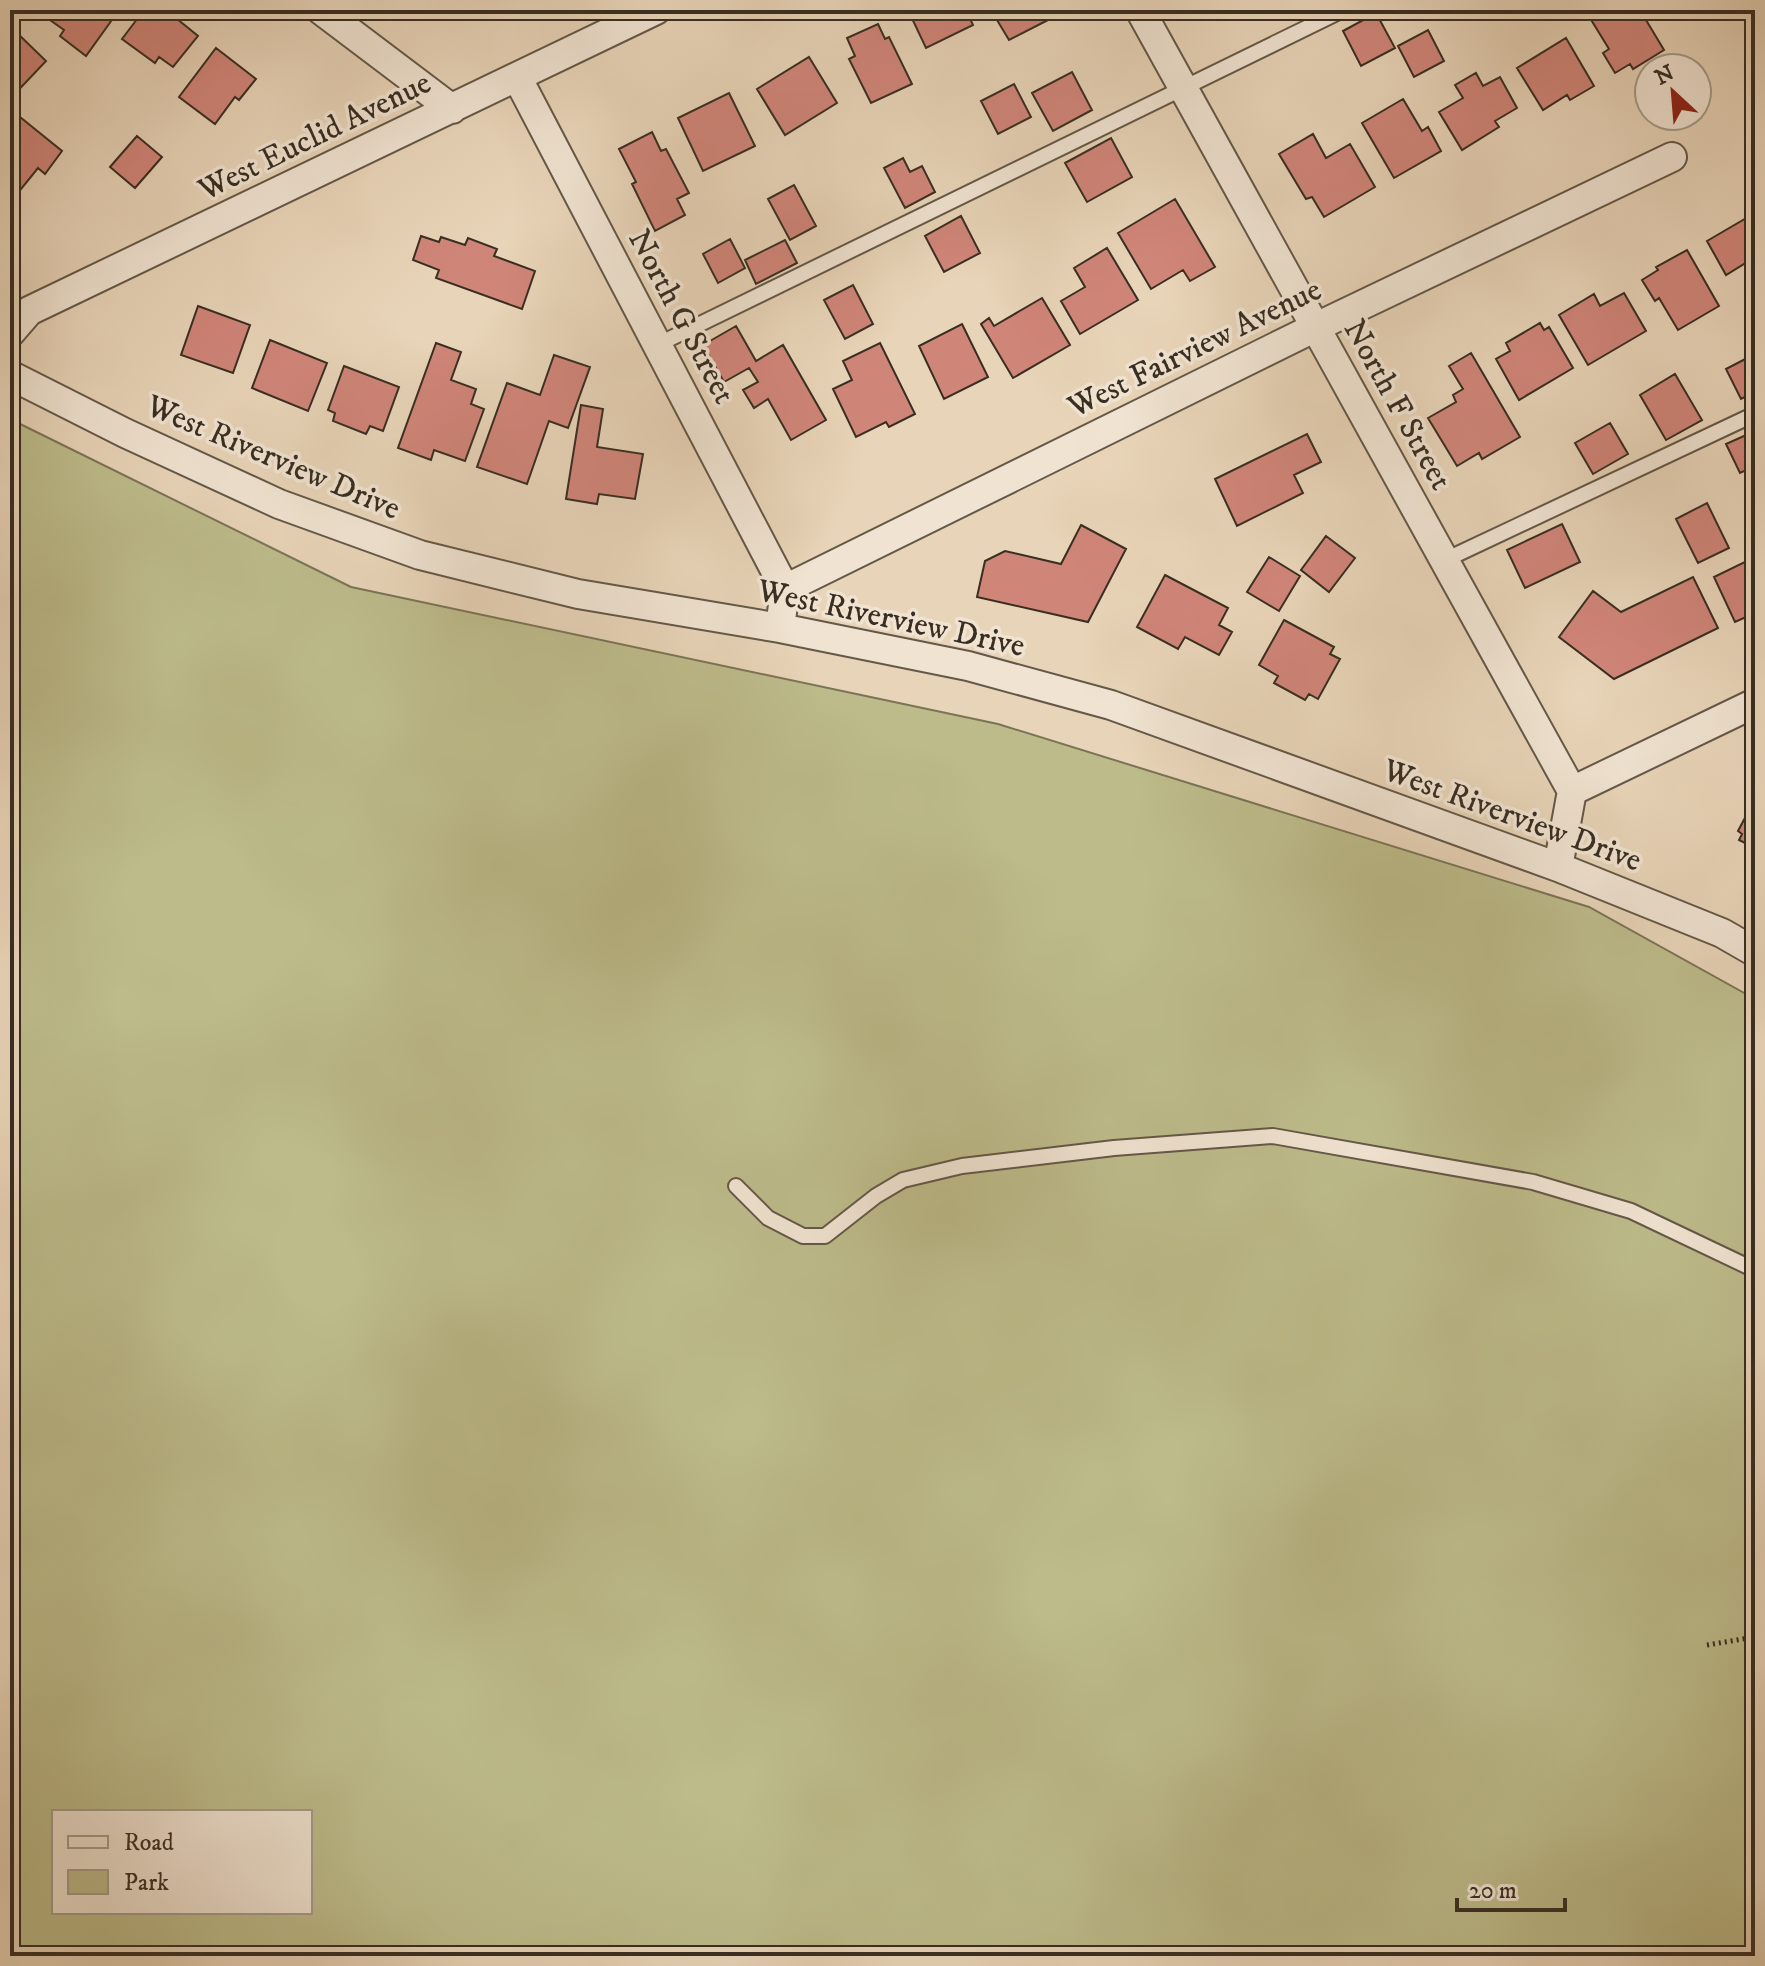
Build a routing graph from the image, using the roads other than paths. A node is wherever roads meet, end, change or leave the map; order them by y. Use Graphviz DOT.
graph roads {
  1 [pos="321,10"];
  2 [pos="656,10"];
  3 [pos="1140,10"];
  4 [pos="1343,10"];
  5 [pos="517,77"];
  6 [pos="1184,87"];
  7 [pos="452,109"];
  8 [pos="1672,157"];
  9 [pos="1314,328"];
  10 [pos="10,333"];
  11 [pos="657,345"];
  12 [pos="10,375"];
  13 [pos="1755,414"];
  14 [pos="1445,560"];
  15 [pos="785,589"];
  16 [pos="780,628"];
  17 [pos="1755,703"];
  18 [pos="1572,791"];
  19 [pos="1558,867"];
  20 [pos="1755,952"];
  21 [pos="736,1186"];
  22 [pos="1755,1270"];
  1 -- 7 [label="street"];
  2 -- 5 [label="street, West Euclid Avenue"];
  3 -- 6 [label="street, North F Street"];
  4 -- 6 [label="lane"];
  5 -- 7 [label="street, West Euclid Avenue"];
  5 -- 11 [label="street, North G Street"];
  6 -- 9 [label="street, North F Street"];
  6 -- 11 [label="lane"];
  7 -- 10 [label="street, West Euclid Avenue"];
  8 -- 9 [label="street, West Fairview Avenue"];
  9 -- 14 [label="street, North F Street"];
  9 -- 15 [label="street, West Fairview Avenue"];
  11 -- 15 [label="street, North G Street"];
  12 -- 16 [label="street, West Riverview Drive"];
  13 -- 14 [label="lane"];
  14 -- 18 [label="street, North F Street"];
  15 -- 16 [label="street"];
  16 -- 19 [label="street, West Riverview Drive"];
  17 -- 18 [label="street"];
  18 -- 19 [label="street"];
  19 -- 20 [label="street, West Riverview Drive"];
  21 -- 22 [label="lane"];
}
